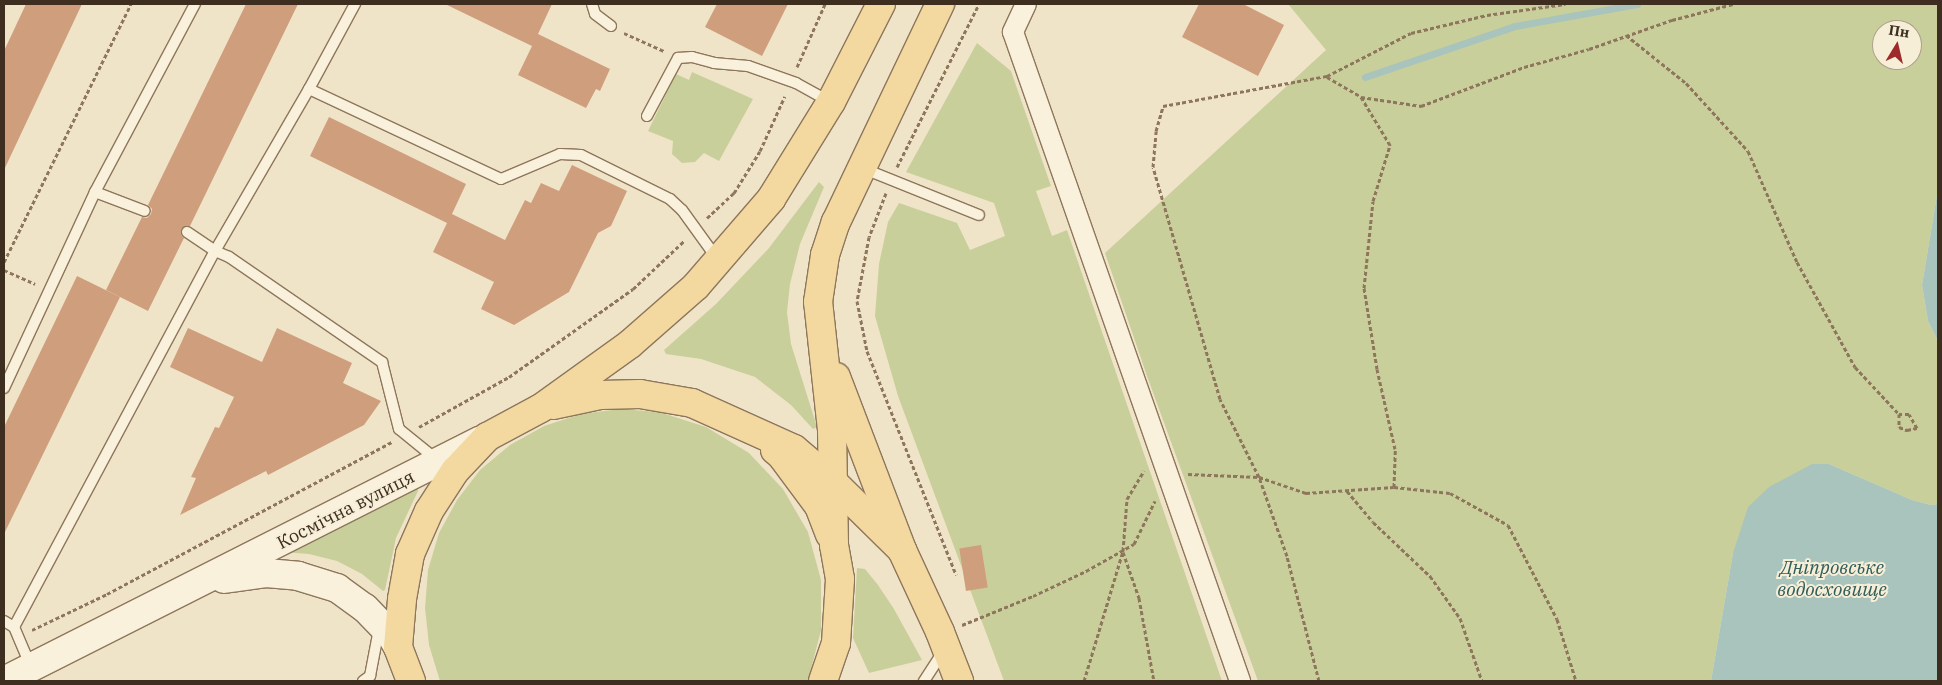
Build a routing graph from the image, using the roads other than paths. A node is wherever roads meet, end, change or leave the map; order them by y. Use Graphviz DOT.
graph roads {
  1 [pos="195,4"];
  2 [pos="355,4"];
  3 [pos="592,4"];
  4 [pos="881,4"];
  5 [pos="940,4"];
  6 [pos="1026,4"];
  7 [pos="611,26"];
  8 [pos="309,89"];
  9 [pos="832,102"];
  10 [pos="648,116"];
  11 [pos="862,168"];
  12 [pos="95,192"];
  13 [pos="145,211"];
  14 [pos="979,215"];
  15 [pos="187,232"];
  16 [pos="215,250"];
  17 [pos="718,260"];
  18 [pos="822,340"];
  19 [pos="4,388"];
  20 [pos="541,408"];
  21 [pos="738,423"];
  22 [pos="487,437"];
  23 [pos="440,463"];
  24 [pos="833,482"];
  25 [pos="834,545"];
  26 [pos="902,550"];
  27 [pos="203,582"];
  28 [pos="4,621"];
  29 [pos="380,623"];
  30 [pos="14,627"];
  31 [pos="943,639"];
  32 [pos="398,647"];
  33 [pos="32,668"];
  34 [pos="4,681"];
  35 [pos="363,681"];
  36 [pos="411,681"];
  37 [pos="823,681"];
  38 [pos="924,681"];
  39 [pos="959,681"];
  40 [pos="1240,681"];
  1 -- 12 [label="lane"];
  2 -- 8 [label="lane"];
  3 -- 7 [label="lane"];
  4 -- 9 [label="main road"];
  5 -- 11 [label="main road"];
  6 -- 40 [label="street"];
  8 -- 16 [label="lane"];
  8 -- 17 [label="lane"];
  9 -- 10 [label="lane"];
  9 -- 17 [label="main road"];
  11 -- 14 [label="lane"];
  11 -- 18 [label="main road"];
  12 -- 13 [label="lane"];
  12 -- 19 [label="lane"];
  15 -- 16 [label="lane"];
  16 -- 23 [label="lane"];
  16 -- 30 [label="lane"];
  17 -- 20 [label="main road"];
  18 -- 24 [label="main road"];
  18 -- 26 [label="main road"];
  20 -- 21 [label="main road"];
  20 -- 22 [label="main road"];
  21 -- 24 [label="main road"];
  21 -- 25 [label="main road"];
  22 -- 23 [label="main road, Космічна вулиця"];
  22 -- 32 [label="main road"];
  23 -- 27 [label="main road, Космічна вулиця"];
  24 -- 25 [label="main road"];
  24 -- 26 [label="main road"];
  25 -- 37 [label="main road"];
  26 -- 31 [label="main road"];
  27 -- 29 [label="main road, Космічна вулиця"];
  27 -- 33 [label="main road, Космічна вулиця"];
  28 -- 30 [label="lane"];
  29 -- 32 [label="main road, Космічна вулиця"];
  29 -- 35 [label="lane"];
  30 -- 33 [label="lane"];
  31 -- 38 [label="lane"];
  31 -- 39 [label="main road"];
  32 -- 36 [label="main road"];
  33 -- 34 [label="main road, Космічна вулиця"];
}
